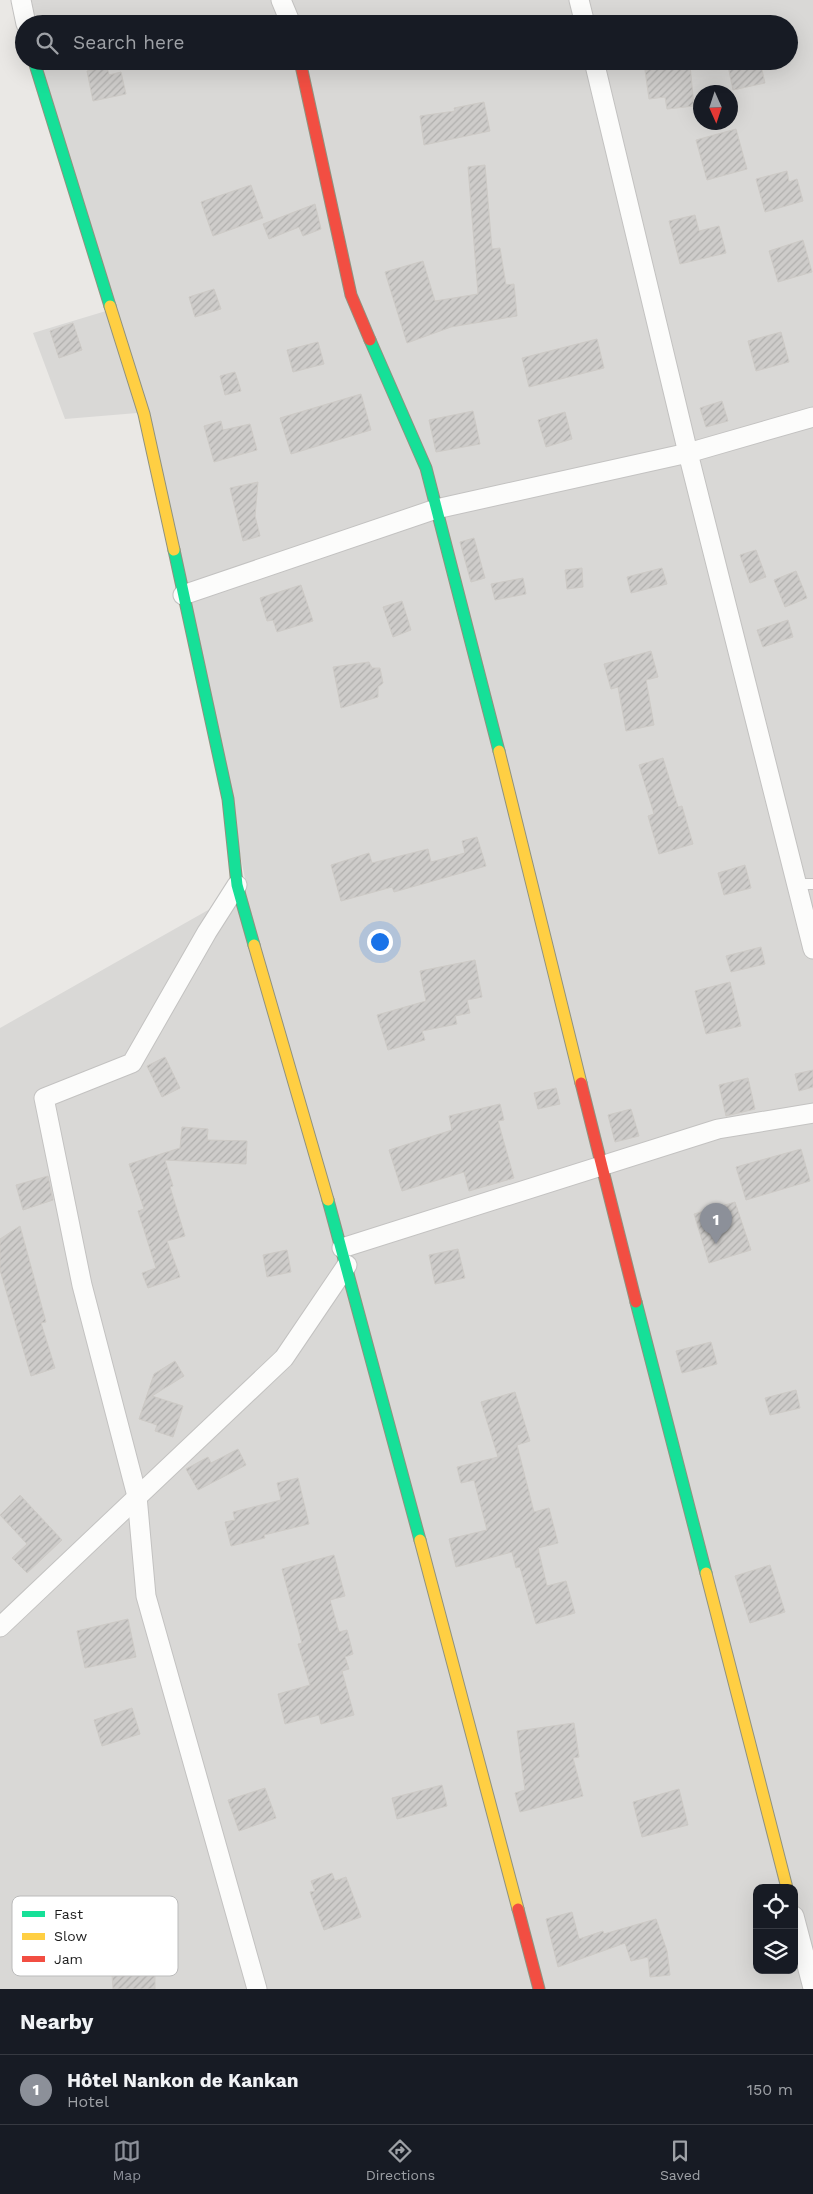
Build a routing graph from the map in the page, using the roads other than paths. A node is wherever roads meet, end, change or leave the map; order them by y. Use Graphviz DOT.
graph roads {
  1 [pos="21,0"];
  2 [pos="281,0"];
  3 [pos="579,0"];
  4 [pos="24,15"];
  5 [pos="287,15"];
  6 [pos="583,15"];
  7 [pos="37,70"];
  8 [pos="302,70"];
  9 [pos="596,70"];
  10 [pos="813,416"];
  11 [pos="688,453"];
  12 [pos="436,508"];
  13 [pos="183,595"];
  14 [pos="805,884"];
  15 [pos="237,885"];
  16 [pos="813,949"];
  17 [pos="813,1112"];
  18 [pos="601,1167"];
  19 [pos="344,1256"];
  20 [pos="137,1496"];
  21 [pos="0,1627"];
  22 [pos="786,1884"];
  23 [pos="797,1929"];
  24 [pos="813,1988"];
  25 [pos="257,1989"];
  26 [pos="540,1989"];
  1 -- 4 [label="street"];
  2 -- 5 [label="street"];
  3 -- 6 [label="street"];
  7 -- 13 [label="street"];
  8 -- 12 [label="street"];
  9 -- 11 [label="street"];
  10 -- 11 [label="street"];
  11 -- 12 [label="street"];
  11 -- 14 [label="street"];
  12 -- 13 [label="street"];
  12 -- 18 [label="street"];
  13 -- 15 [label="street"];
  14 -- 16 [label="street"];
  15 -- 19 [label="street"];
  15 -- 20 [label="street"];
  17 -- 18 [label="street"];
  18 -- 19 [label="street"];
  18 -- 22 [label="street"];
  19 -- 20 [label="street"];
  19 -- 26 [label="street"];
  20 -- 21 [label="street"];
  20 -- 25 [label="street"];
  23 -- 24 [label="street"];
}
